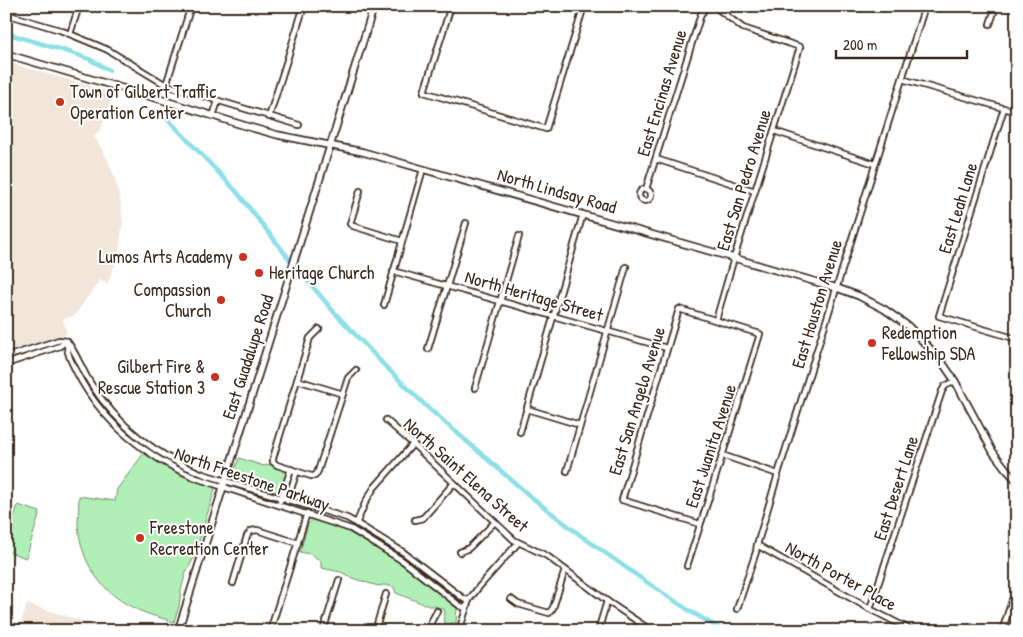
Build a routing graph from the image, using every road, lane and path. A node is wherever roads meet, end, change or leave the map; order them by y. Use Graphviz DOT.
graph roads {
  1 [pos="78,6"];
  2 [pos="191,6"];
  3 [pos="304,6"];
  4 [pos="374,6"];
  5 [pos="451,6"];
  6 [pos="584,6"];
  7 [pos="706,6"];
  8 [pos="714,6"];
  9 [pos="925,6"];
  10 [pos="996,6"];
  11 [pos="6,14"];
  12 [pos="990,24"];
  13 [pos="70,34"];
  14 [pos="6,54"];
  15 [pos="902,79"];
  16 [pos="166,85"];
  17 [pos="218,101"];
  18 [pos="1004,108"];
  19 [pos="1017,112"];
  20 [pos="213,116"];
  21 [pos="269,117"];
  22 [pos="299,125"];
  23 [pos="774,131"];
  24 [pos="330,145"];
  25 [pos="656,159"];
  26 [pos="875,164"];
  27 [pos="423,169"];
  28 [pos="646,189"];
  29 [pos="360,191"];
  30 [pos="755,191"];
  31 [pos="583,214"];
  32 [pos="466,223"];
  33 [pos="519,236"];
  34 [pos="402,241"];
  35 [pos="734,258"];
  36 [pos="626,267"];
  37 [pos="393,271"];
  38 [pos="447,286"];
  39 [pos="837,288"];
  40 [pos="500,301"];
  41 [pos="384,305"];
  42 [pos="554,316"];
  43 [pos="716,320"];
  44 [pos="319,329"];
  45 [pos="607,331"];
  46 [pos="1017,339"];
  47 [pos="67,341"];
  48 [pos="667,348"];
  49 [pos="428,349"];
  50 [pos="6,357"];
  51 [pos="6,364"];
  52 [pos="356,370"];
  53 [pos="297,380"];
  54 [pos="955,380"];
  55 [pos="475,388"];
  56 [pos="343,394"];
  57 [pos="527,410"];
  58 [pos="386,420"];
  59 [pos="580,425"];
  60 [pos="520,432"];
  61 [pos="414,444"];
  62 [pos="722,455"];
  63 [pos="291,469"];
  64 [pos="297,471"];
  65 [pos="567,471"];
  66 [pos="778,474"];
  67 [pos="1017,481"];
  68 [pos="454,483"];
  69 [pos="224,484"];
  70 [pos="281,498"];
  71 [pos="287,500"];
  72 [pos="279,505"];
  73 [pos="285,507"];
  74 [pos="309,507"];
  75 [pos="307,514"];
  76 [pos="415,520"];
  77 [pos="495,522"];
  78 [pos="356,523"];
  79 [pos="700,524"];
  80 [pos="353,530"];
  81 [pos="298,543"];
  82 [pos="518,543"];
  83 [pos="757,544"];
  84 [pos="460,552"];
  85 [pos="687,566"];
  86 [pos="565,570"];
  87 [pos="339,580"];
  88 [pos="233,583"];
  89 [pos="1017,586"];
  90 [pos="386,594"];
  91 [pos="511,599"];
  92 [pos="469,600"];
  93 [pos="607,601"];
  94 [pos="466,608"];
  95 [pos="738,609"];
  96 [pos="870,609"];
  97 [pos="437,611"];
  98 [pos="178,631"];
  99 [pos="270,631"];
  100 [pos="323,631"];
  101 [pos="375,631"];
  102 [pos="428,631"];
  103 [pos="459,631"];
  104 [pos="598,631"];
  105 [pos="651,631"];
  106 [pos="913,631"];
  107 [pos="1002,631"];
  1 -- 13 [label="street"];
  2 -- 16 [label="street"];
  3 -- 21 [label="street"];
  4 -- 24 [label="main road, East Guadalupe Road"];
  5 -- 6 [label="street"];
  7 -- 25 [label="street, East Encinas Avenue"];
  8 -- 23 [label="street, East San Pedro Avenue"];
  9 -- 15 [label="street, East Houston Avenue"];
  10 -- 12 [label="street"];
  11 -- 13 [label="street"];
  13 -- 16 [label="street"];
  14 -- 20 [label="main road, North Lindsay Road"];
  15 -- 18 [label="street"];
  15 -- 26 [label="street, East Houston Avenue"];
  16 -- 17 [label="street"];
  17 -- 20 [label="street"];
  17 -- 21 [label="street"];
  18 -- 19 [label="street"];
  18 -- 46 [label="street, East Leah Lane"];
  20 -- 24 [label="main road, North Lindsay Road"];
  21 -- 22 [label="street"];
  23 -- 26 [label="street"];
  23 -- 30 [label="street, East San Pedro Avenue"];
  24 -- 27 [label="main road, North Lindsay Road"];
  24 -- 69 [label="main road, East Guadalupe Road"];
  25 -- 28 [label="street, East Encinas Avenue"];
  25 -- 30 [label="street"];
  26 -- 39 [label="street, East Houston Avenue"];
  27 -- 31 [label="main road, North Lindsay Road"];
  27 -- 34 [label="street"];
  29 -- 34 [label="street"];
  30 -- 35 [label="street, East San Pedro Avenue"];
  31 -- 35 [label="main road, North Lindsay Road"];
  31 -- 42 [label="street"];
  32 -- 38 [label="street"];
  33 -- 40 [label="street"];
  34 -- 37 [label="street"];
  35 -- 39 [label="main road, North Lindsay Road"];
  35 -- 43 [label="street, East San Pedro Avenue"];
  36 -- 45 [label="street"];
  37 -- 38 [label="street, North Heritage Street"];
  37 -- 41 [label="street"];
  38 -- 40 [label="street, North Heritage Street"];
  38 -- 49 [label="street"];
  39 -- 54 [label="main road, North Lindsay Road"];
  39 -- 66 [label="street, East Houston Avenue"];
  40 -- 42 [label="street, North Heritage Street"];
  40 -- 55 [label="street"];
  42 -- 45 [label="street, North Heritage Street"];
  42 -- 57 [label="street"];
  43 -- 48 [label="street, East San Angelo Avenue"];
  43 -- 62 [label="street, East Juanita Avenue"];
  44 -- 53 [label="street"];
  45 -- 48 [label="street, North Heritage Street"];
  45 -- 59 [label="street"];
  47 -- 50 [label="street"];
  47 -- 51 [label="street"];
  47 -- 69 [label="street, North Freestone Parkway"];
  48 -- 79 [label="street, East San Angelo Avenue"];
  52 -- 56 [label="street"];
  53 -- 56 [label="street"];
  53 -- 63 [label="street"];
  54 -- 67 [label="main road, North Lindsay Road"];
  54 -- 96 [label="street, East Desert Lane"];
  56 -- 64 [label="street"];
  57 -- 59 [label="street"];
  57 -- 60 [label="street"];
  58 -- 61 [label="street, North Saint Elena Street"];
  59 -- 65 [label="street"];
  61 -- 68 [label="street, North Saint Elena Street"];
  61 -- 78 [label="street"];
  62 -- 66 [label="street"];
  62 -- 79 [label="street, East Juanita Avenue"];
  63 -- 64 [label="street"];
  63 -- 70 [label="street"];
  64 -- 71 [label="street"];
  66 -- 83 [label="street, East Houston Avenue"];
  68 -- 76 [label="street"];
  68 -- 77 [label="street, North Saint Elena Street"];
  69 -- 70 [label="street, North Freestone Parkway"];
  69 -- 72 [label="street, North Freestone Parkway"];
  69 -- 98 [label="main road, East Guadalupe Road"];
  70 -- 71 [label="street, North Freestone Parkway"];
  70 -- 72 [label="street"];
  71 -- 73 [label="street"];
  71 -- 74 [label="street, North Freestone Parkway"];
  72 -- 73 [label="street, North Freestone Parkway"];
  73 -- 75 [label="street, North Freestone Parkway"];
  74 -- 75 [label="street"];
  74 -- 78 [label="street, North Freestone Parkway"];
  75 -- 80 [label="street, North Freestone Parkway"];
  75 -- 81 [label="street"];
  77 -- 82 [label="street, North Saint Elena Street"];
  77 -- 84 [label="street"];
  78 -- 80 [label="street"];
  78 -- 92 [label="street, North Freestone Parkway"];
  79 -- 85 [label="street, East Juanita Avenue"];
  80 -- 94 [label="street, North Freestone Parkway"];
  81 -- 88 [label="street"];
  81 -- 99 [label="street"];
  82 -- 86 [label="street, North Saint Elena Street"];
  82 -- 92 [label="street"];
  83 -- 95 [label="street, East Houston Avenue"];
  83 -- 96 [label="street, North Porter Place"];
  86 -- 91 [label="street"];
  86 -- 93 [label="street, North Saint Elena Street"];
  87 -- 100 [label="street"];
  89 -- 107 [label="street"];
  90 -- 101 [label="street"];
  92 -- 94 [label="street"];
  93 -- 104 [label="street"];
  93 -- 105 [label="street, North Saint Elena Street"];
  94 -- 103 [label="street"];
  96 -- 106 [label="street, North Porter Place"];
  97 -- 102 [label="street"];
}
